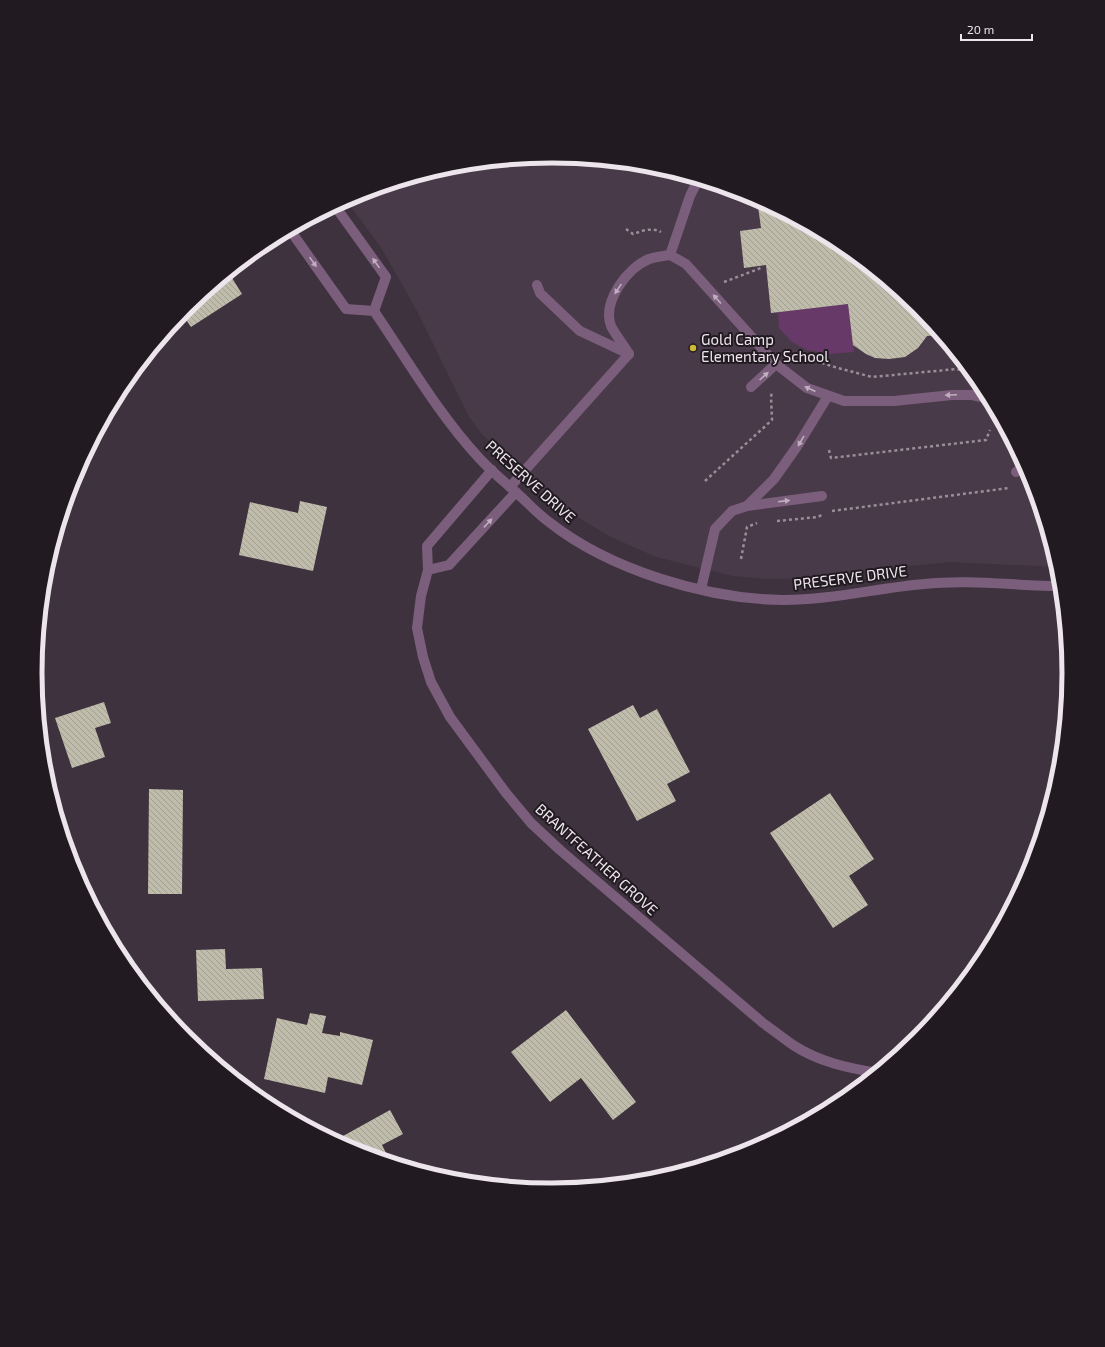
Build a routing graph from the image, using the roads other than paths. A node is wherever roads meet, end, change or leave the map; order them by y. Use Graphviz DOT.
graph roads {
  1 [pos="696,184"];
  2 [pos="338,211"];
  3 [pos="293,234"];
  4 [pos="670,255"];
  5 [pos="537,286"];
  6 [pos="374,311"];
  7 [pos="629,354"];
  8 [pos="776,364"];
  9 [pos="751,387"];
  10 [pos="828,396"];
  11 [pos="982,397"];
  12 [pos="1020,469"];
  13 [pos="492,470"];
  14 [pos="1016,472"];
  15 [pos="513,490"];
  16 [pos="822,496"];
  17 [pos="747,506"];
  18 [pos="428,570"];
  19 [pos="1055,586"];
  20 [pos="701,589"];
  21 [pos="871,1072"];
  1 -- 4 [label="street"];
  6 -- 2 [label="street, one-way"];
  3 -- 6 [label="street, one-way"];
  4 -- 7 [label="street, one-way"];
  8 -- 4 [label="street, one-way"];
  5 -- 7 [label="street"];
  6 -- 13 [label="street, PRESERVE DRIVE"];
  7 -- 15 [label="street"];
  9 -- 8 [label="street, one-way"];
  10 -- 8 [label="street, one-way"];
  11 -- 10 [label="street, one-way"];
  10 -- 17 [label="street, one-way"];
  12 -- 14 [label="street"];
  13 -- 15 [label="street, PRESERVE DRIVE"];
  13 -- 18 [label="street, BRANTFEATHER GROVE"];
  18 -- 15 [label="street, one-way"];
  15 -- 20 [label="street, PRESERVE DRIVE"];
  17 -- 16 [label="street, one-way"];
  17 -- 20 [label="street"];
  18 -- 21 [label="street, BRANTFEATHER GROVE"];
  19 -- 20 [label="street, PRESERVE DRIVE"];
}
